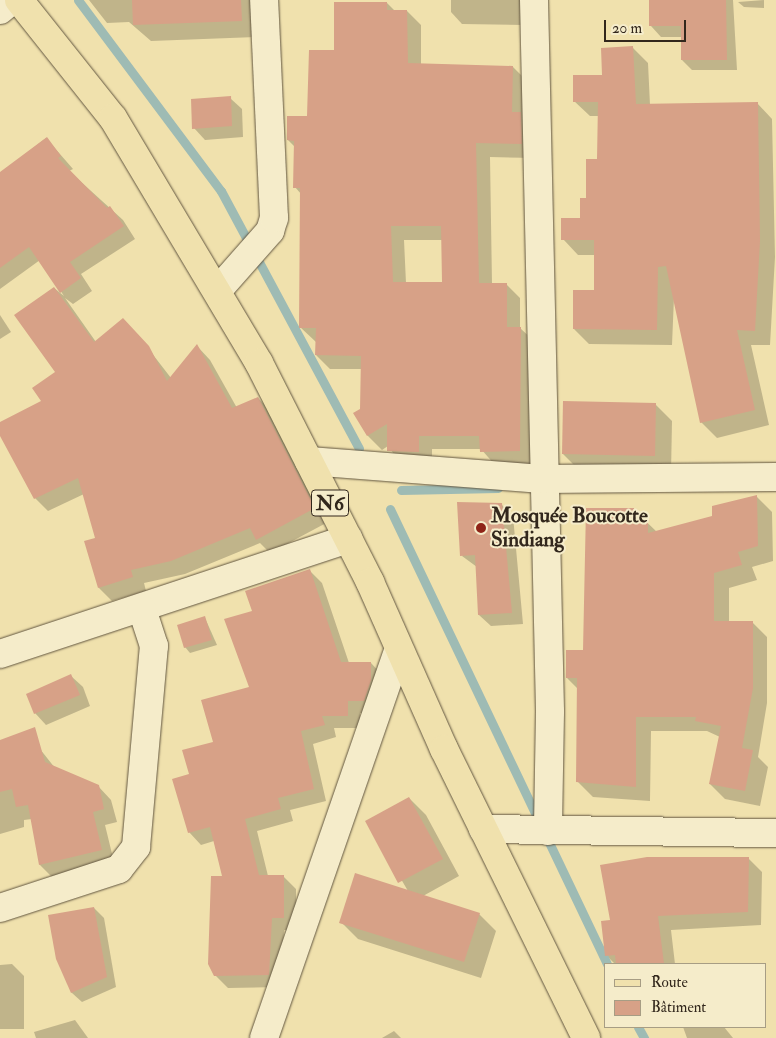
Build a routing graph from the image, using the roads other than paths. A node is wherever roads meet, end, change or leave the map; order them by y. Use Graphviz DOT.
graph roads {
  1 [pos="12,0"];
  2 [pos="19,0"];
  3 [pos="264,0"];
  4 [pos="534,0"];
  5 [pos="0,10"];
  6 [pos="218,290"];
  7 [pos="308,461"];
  8 [pos="776,477"];
  9 [pos="542,479"];
  10 [pos="348,539"];
  11 [pos="142,608"];
  12 [pos="398,650"];
  13 [pos="0,654"];
  14 [pos="483,829"];
  15 [pos="548,831"];
  16 [pos="776,833"];
  17 [pos="0,908"];
  18 [pos="264,1038"];
  19 [pos="586,1038"];
  1 -- 5 [label="street"];
  2 -- 6 [label="main road, N6"];
  3 -- 6 [label="street"];
  4 -- 9 [label="street"];
  6 -- 7 [label="main road, N6"];
  7 -- 9 [label="street"];
  7 -- 10 [label="main road, N6"];
  8 -- 9 [label="street"];
  9 -- 15 [label="street"];
  10 -- 11 [label="street"];
  10 -- 12 [label="main road, N6"];
  11 -- 13 [label="street"];
  11 -- 17 [label="street"];
  12 -- 14 [label="main road, N6"];
  12 -- 18 [label="street"];
  14 -- 15 [label="street"];
  14 -- 19 [label="main road, N6"];
  15 -- 16 [label="street"];
}
